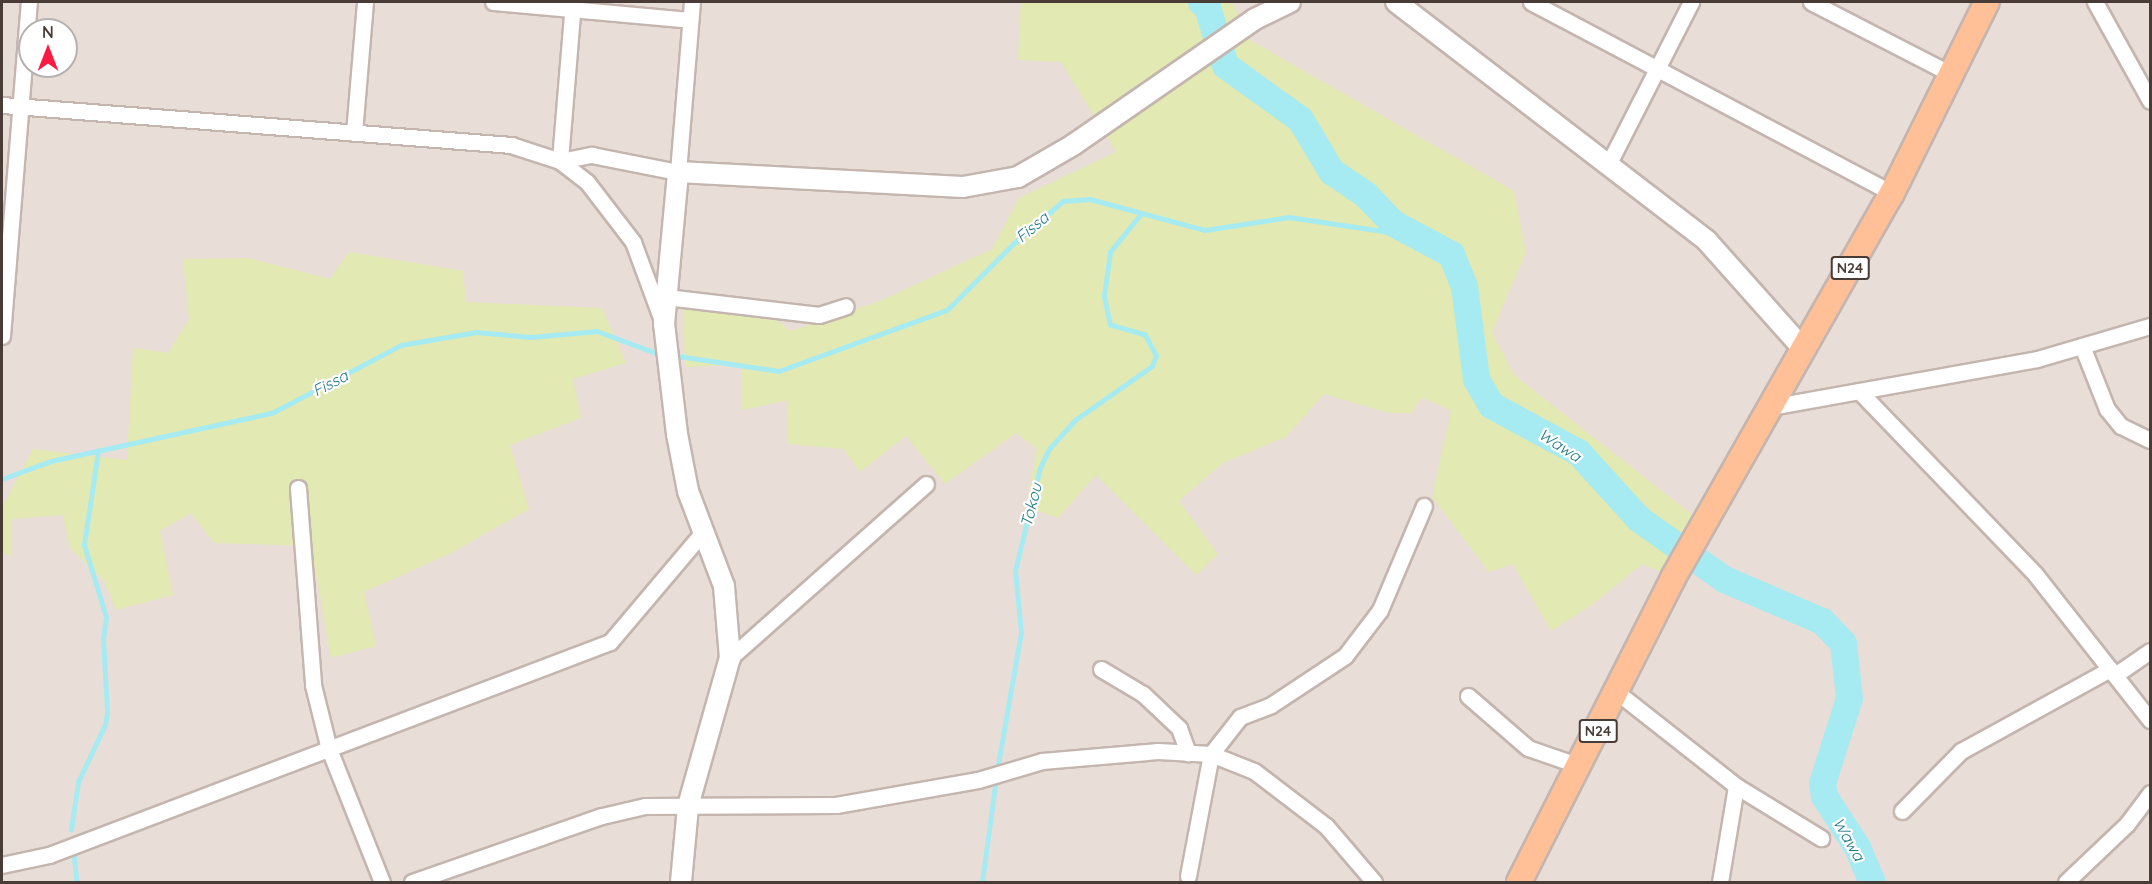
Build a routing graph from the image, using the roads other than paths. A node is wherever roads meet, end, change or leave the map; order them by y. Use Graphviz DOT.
graph roads {
  1 [pos="29,2"];
  2 [pos="365,2"];
  3 [pos="493,2"];
  4 [pos="692,2"];
  5 [pos="1290,2"];
  6 [pos="1531,2"];
  7 [pos="1690,2"];
  8 [pos="1811,2"];
  9 [pos="1987,2"];
  10 [pos="2095,2"];
  11 [pos="572,5"];
  12 [pos="1406,5"];
  13 [pos="690,20"];
  14 [pos="1655,69"];
  15 [pos="1949,73"];
  16 [pos="2151,101"];
  17 [pos="2,105"];
  18 [pos="21,106"];
  19 [pos="354,133"];
  20 [pos="560,161"];
  21 [pos="1609,163"];
  22 [pos="678,172"];
  23 [pos="1892,193"];
  24 [pos="4,269"];
  25 [pos="666,297"];
  26 [pos="846,306"];
  27 [pos="664,324"];
  28 [pos="2151,326"];
  29 [pos="2,336"];
  30 [pos="2082,346"];
  31 [pos="1804,350"];
  32 [pos="1858,391"];
  33 [pos="1770,407"];
  34 [pos="2151,440"];
  35 [pos="926,484"];
  36 [pos="298,488"];
  37 [pos="1424,506"];
  38 [pos="702,533"];
  39 [pos="2151,651"];
  40 [pos="730,658"];
  41 [pos="1101,669"];
  42 [pos="2112,672"];
  43 [pos="1618,693"];
  44 [pos="1468,696"];
  45 [pos="2151,720"];
  46 [pos="329,750"];
  47 [pos="1188,753"];
  48 [pos="1211,754"];
  49 [pos="1580,766"];
  50 [pos="1737,786"];
  51 [pos="2151,793"];
  52 [pos="688,806"];
  53 [pos="1902,811"];
  54 [pos="1821,838"];
  55 [pos="2,865"];
  56 [pos="1188,876"];
  57 [pos="382,882"];
  58 [pos="412,882"];
  59 [pos="681,882"];
  60 [pos="1374,882"];
  61 [pos="1519,882"];
  62 [pos="1720,882"];
  63 [pos="2066,882"];
  1 -- 18 [label="street"];
  2 -- 19 [label="street"];
  3 -- 11 [label="street"];
  4 -- 13 [label="street"];
  5 -- 22 [label="street"];
  6 -- 14 [label="street"];
  7 -- 14 [label="street"];
  8 -- 15 [label="street"];
  9 -- 15 [label="main road, N24"];
  10 -- 16 [label="street"];
  11 -- 13 [label="street"];
  11 -- 20 [label="street"];
  12 -- 21 [label="street"];
  13 -- 22 [label="street"];
  14 -- 21 [label="street"];
  14 -- 23 [label="street"];
  15 -- 23 [label="main road, N24"];
  17 -- 18 [label="street"];
  18 -- 19 [label="street"];
  18 -- 24 [label="street"];
  19 -- 20 [label="street"];
  20 -- 22 [label="street"];
  20 -- 27 [label="street"];
  21 -- 31 [label="street"];
  22 -- 25 [label="street"];
  23 -- 31 [label="main road, N24"];
  24 -- 29 [label="street"];
  25 -- 26 [label="street"];
  25 -- 27 [label="street"];
  27 -- 38 [label="street"];
  28 -- 30 [label="street"];
  30 -- 32 [label="street"];
  30 -- 34 [label="street"];
  31 -- 33 [label="main road, N24"];
  32 -- 33 [label="street"];
  32 -- 42 [label="street"];
  33 -- 43 [label="main road, N24"];
  35 -- 40 [label="street"];
  36 -- 46 [label="street"];
  37 -- 48 [label="street"];
  38 -- 40 [label="street"];
  38 -- 46 [label="street"];
  39 -- 42 [label="street"];
  40 -- 52 [label="street"];
  41 -- 47 [label="street"];
  42 -- 45 [label="street"];
  42 -- 53 [label="street"];
  43 -- 49 [label="main road, N24"];
  43 -- 50 [label="street"];
  44 -- 49 [label="street"];
  46 -- 55 [label="street"];
  46 -- 57 [label="street"];
  47 -- 48 [label="street"];
  47 -- 52 [label="street"];
  48 -- 56 [label="street"];
  48 -- 60 [label="street"];
  49 -- 61 [label="main road, N24"];
  50 -- 54 [label="street"];
  50 -- 62 [label="street"];
  51 -- 63 [label="street"];
  52 -- 58 [label="street"];
  52 -- 59 [label="street"];
}
